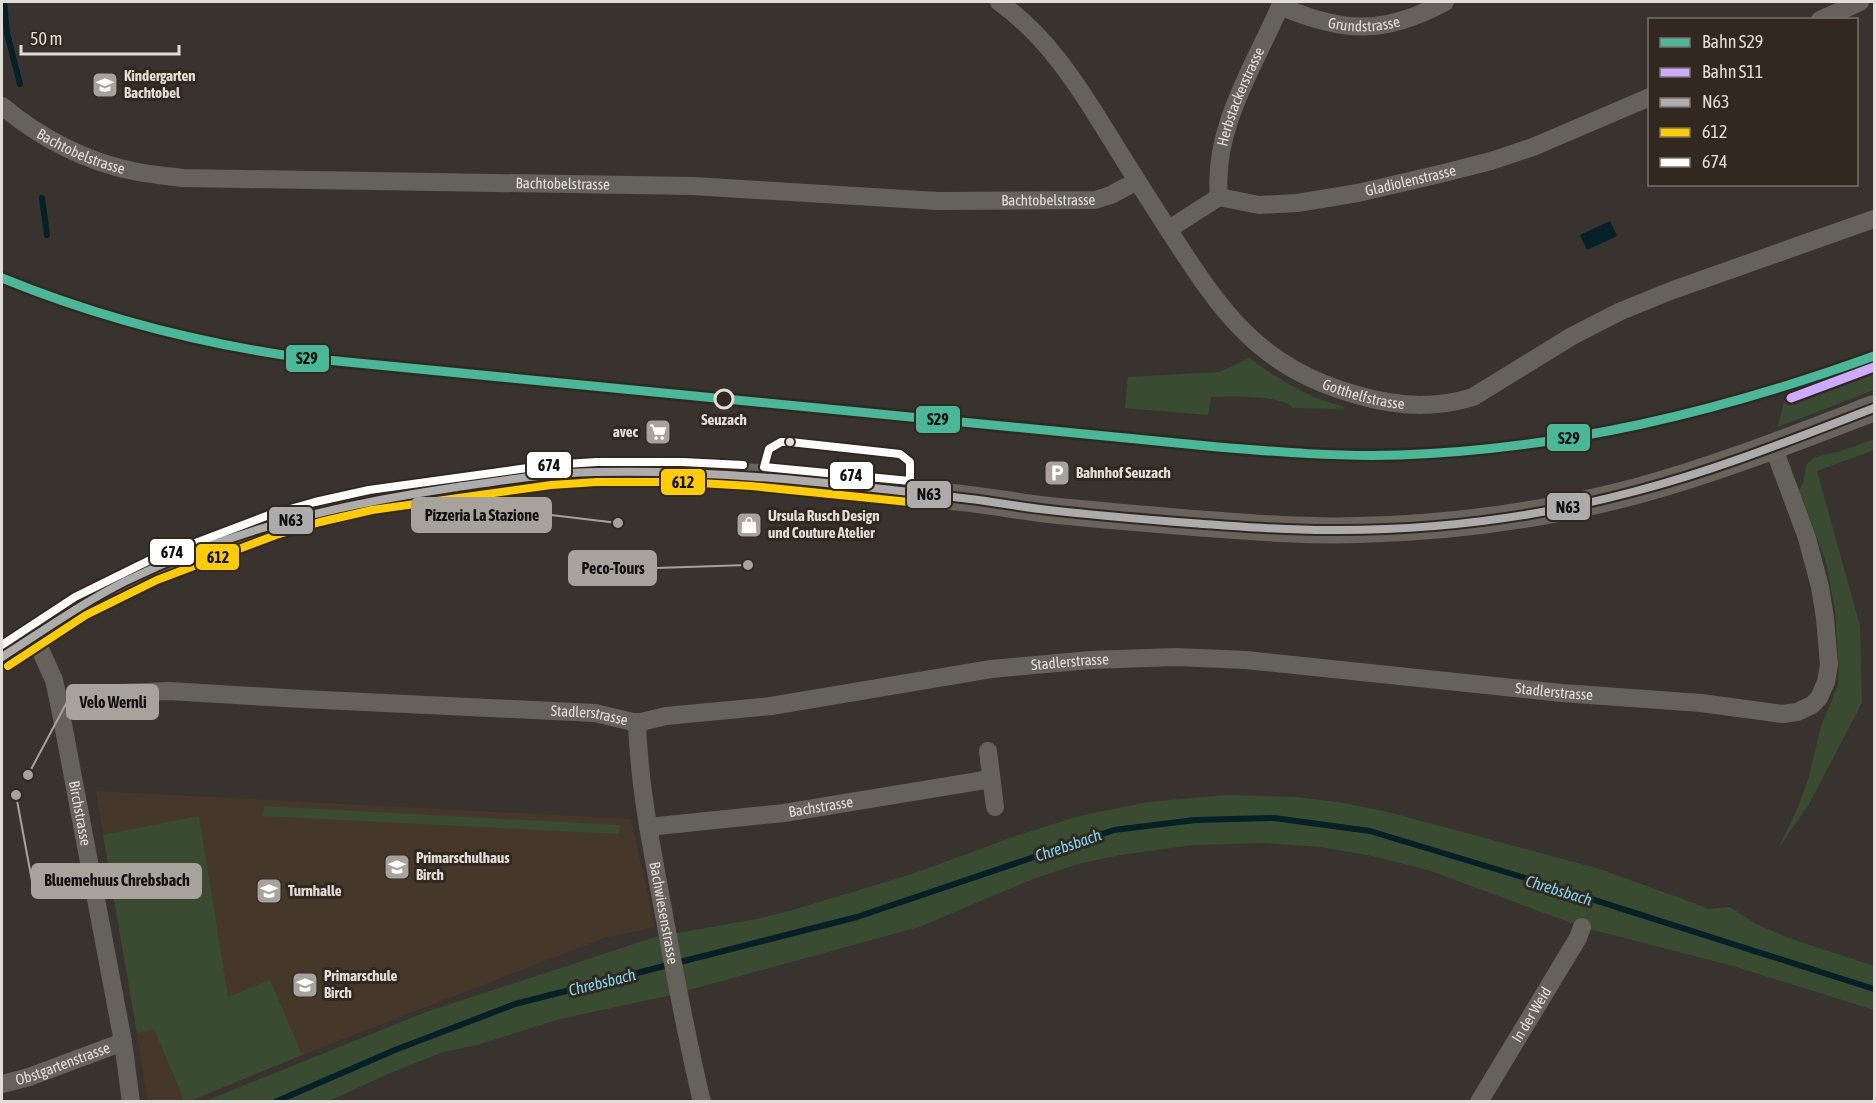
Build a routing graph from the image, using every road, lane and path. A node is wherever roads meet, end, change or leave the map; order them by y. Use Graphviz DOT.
graph roads {
  1 [pos="999,2"];
  2 [pos="1445,2"];
  3 [pos="1860,2"];
  4 [pos="1281,4"];
  5 [pos="1824,18"];
  6 [pos="1648,98"];
  7 [pos="3,110"];
  8 [pos="1137,181"];
  9 [pos="1219,197"];
  10 [pos="1875,219"];
  11 [pos="1169,230"];
  12 [pos="1875,408"];
  13 [pos="1773,446"];
  14 [pos="34,636"];
  15 [pos="2,657"];
  16 [pos="59,703"];
  17 [pos="637,723"];
  18 [pos="988,751"];
  19 [pos="991,779"];
  20 [pos="995,807"];
  21 [pos="648,827"];
  22 [pos="1582,927"];
  23 [pos="123,1042"];
  24 [pos="2,1084"];
  25 [pos="131,1101"];
  26 [pos="702,1101"];
  27 [pos="1479,1101"];
  1 -- 8 [label="street, Gotthelfstrasse"];
  2 -- 4 [label="street, Grundstrasse"];
  3 -- 5 [label="street"];
  4 -- 9 [label="street, Herbstackerstrasse"];
  6 -- 9 [label="street, Gladiolenstrasse"];
  7 -- 8 [label="street, Bachtobelstrasse"];
  8 -- 11 [label="street, Gotthelfstrasse"];
  9 -- 11 [label="street"];
  10 -- 11 [label="street, Gotthelfstrasse"];
  12 -- 13 [label="main road"];
  13 -- 14 [label="main road"];
  13 -- 17 [label="street, Stadlerstrasse"];
  14 -- 15 [label="main road"];
  14 -- 16 [label="street, Birchstrasse"];
  16 -- 17 [label="street, Stadlerstrasse"];
  16 -- 23 [label="street, Birchstrasse"];
  17 -- 21 [label="street, Bachwiesenstrasse"];
  18 -- 19 [label="street"];
  19 -- 20 [label="street"];
  19 -- 21 [label="street, Bachstrasse"];
  21 -- 26 [label="street, Bachwiesenstrasse"];
  22 -- 27 [label="street, In der Weid"];
  23 -- 24 [label="street, Obstgartenstrasse"];
  23 -- 25 [label="street, Birchstrasse"];
}
